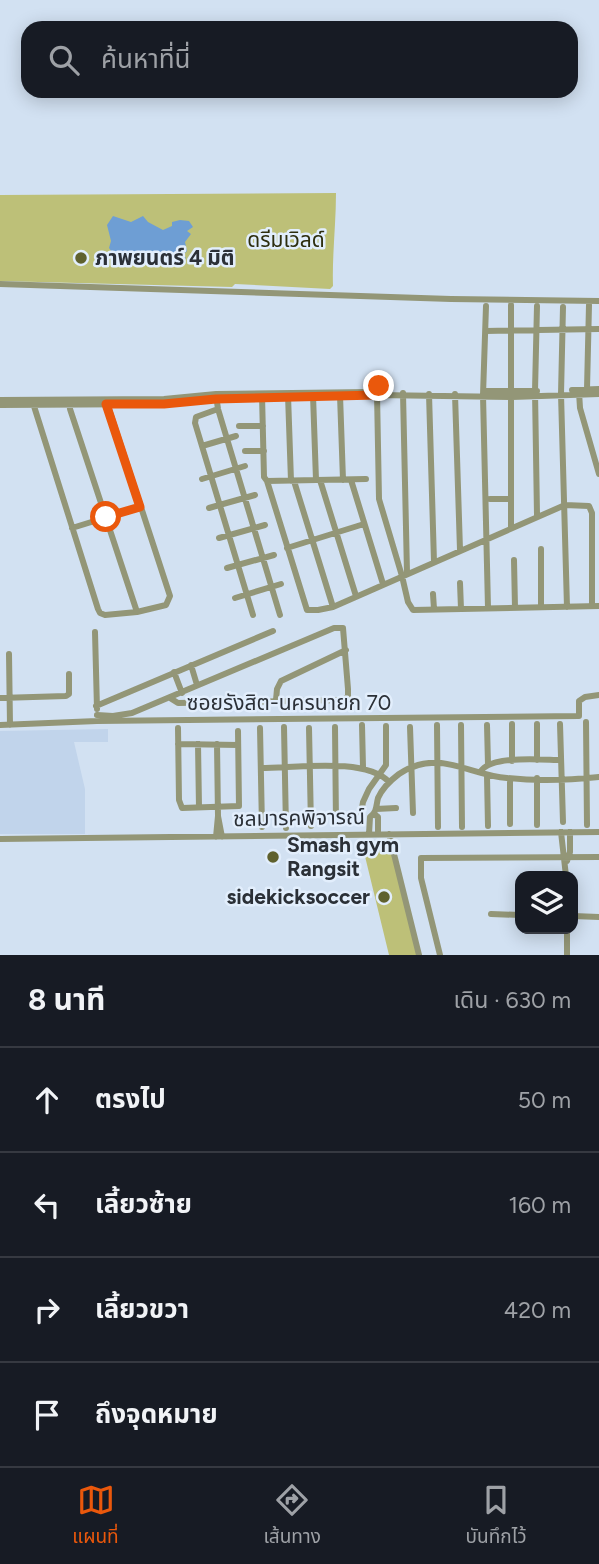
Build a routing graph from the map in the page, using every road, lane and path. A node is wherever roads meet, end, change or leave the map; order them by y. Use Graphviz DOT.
graph roads {
  1 [pos="0,284"];
  2 [pos="599,301"];
  3 [pos="511,305"];
  4 [pos="589,305"];
  5 [pos="486,306"];
  6 [pos="537,306"];
  7 [pos="563,307"];
  8 [pos="589,329"];
  9 [pos="562,330"];
  10 [pos="599,330"];
  11 [pos="486,331"];
  12 [pos="511,331"];
  13 [pos="536,331"];
  14 [pos="587,389"];
  15 [pos="378,391"];
  16 [pos="561,392"];
  17 [pos="579,392"];
  18 [pos="599,392"];
  19 [pos="483,393"];
  20 [pos="535,393"];
  21 [pos="403,394"];
  22 [pos="429,394"];
  23 [pos="455,394"];
  24 [pos="512,394"];
  25 [pos="313,395"];
  26 [pos="340,395"];
  27 [pos="216,396"];
  28 [pos="262,396"];
  29 [pos="288,396"];
  30 [pos="106,401"];
  31 [pos="1,402"];
  32 [pos="33,402"];
  33 [pos="69,402"];
  34 [pos="218,410"];
  35 [pos="239,426"];
  36 [pos="263,426"];
  37 [pos="236,436"];
  38 [pos="227,438"];
  39 [pos="202,446"];
  40 [pos="245,451"];
  41 [pos="264,451"];
  42 [pos="245,466"];
  43 [pos="236,468"];
  44 [pos="599,474"];
  45 [pos="211,476"];
  46 [pos="202,479"];
  47 [pos="366,479"];
  48 [pos="318,480"];
  49 [pos="347,480"];
  50 [pos="267,481"];
  51 [pos="292,481"];
  52 [pos="255,495"];
  53 [pos="245,498"];
  54 [pos="490,499"];
  55 [pos="510,499"];
  56 [pos="220,505"];
  57 [pos="565,505"];
  58 [pos="140,507"];
  59 [pos="209,509"];
  60 [pos="537,515"];
  61 [pos="106,517"];
  62 [pos="365,524"];
  63 [pos="265,525"];
  64 [pos="511,527"];
  65 [pos="72,528"];
  66 [pos="254,528"];
  67 [pos="336,533"];
  68 [pos="229,535"];
  69 [pos="219,538"];
  70 [pos="486,538"];
  71 [pos="312,540"];
  72 [pos="287,548"];
  73 [pos="541,549"];
  74 [pos="460,550"];
  75 [pos="274,555"];
  76 [pos="263,557"];
  77 [pos="514,559"];
  78 [pos="433,562"];
  79 [pos="238,565"];
  80 [pos="227,568"];
  81 [pos="405,575"];
  82 [pos="460,583"];
  83 [pos="281,584"];
  84 [pos="383,584"];
  85 [pos="272,587"];
  86 [pos="247,594"];
  87 [pos="433,594"];
  88 [pos="356,596"];
  89 [pos="236,598"];
  90 [pos="595,606"];
  91 [pos="332,607"];
  92 [pos="541,607"];
  93 [pos="567,607"];
  94 [pos="488,608"];
  95 [pos="515,608"];
  96 [pos="433,609"];
  97 [pos="461,609"];
  98 [pos="137,612"];
  99 [pos="253,615"];
  100 [pos="280,615"];
  101 [pos="273,631"];
  102 [pos="95,632"];
  103 [pos="346,650"];
  104 [pos="9,654"];
  105 [pos="191,665"];
  106 [pos="174,672"];
  107 [pos="0,673"];
  108 [pos="9,673"];
  109 [pos="69,674"];
  110 [pos="197,685"];
  111 [pos="181,693"];
  112 [pos="599,695"];
  113 [pos="0,698"];
  114 [pos="10,698"];
  115 [pos="170,698"];
  116 [pos="276,701"];
  117 [pos="96,706"];
  118 [pos="97,718"];
  119 [pos="586,722"];
  120 [pos="512,724"];
  121 [pos="537,724"];
  122 [pos="559,724"];
  123 [pos="10,725"];
  124 [pos="362,725"];
  125 [pos="437,725"];
  126 [pos="461,725"];
  127 [pos="487,725"];
  128 [pos="0,726"];
  129 [pos="386,726"];
  130 [pos="284,727"];
  131 [pos="335,727"];
  132 [pos="410,727"];
  133 [pos="178,728"];
  134 [pos="260,728"];
  135 [pos="309,728"];
  136 [pos="238,731"];
  137 [pos="178,744"];
  138 [pos="198,744"];
  139 [pos="217,744"];
  140 [pos="238,744"];
  141 [pos="537,760"];
  142 [pos="561,760"];
  143 [pos="512,761"];
  144 [pos="437,762"];
  145 [pos="488,764"];
  146 [pos="335,766"];
  147 [pos="411,766"];
  148 [pos="310,767"];
  149 [pos="462,767"];
  150 [pos="261,768"];
  151 [pos="286,768"];
  152 [pos="363,768"];
  153 [pos="381,774"];
  154 [pos="484,774"];
  155 [pos="599,777"];
  156 [pos="537,778"];
  157 [pos="562,778"];
  158 [pos="587,778"];
  159 [pos="510,779"];
  160 [pos="389,782"];
  161 [pos="199,807"];
  162 [pos="218,807"];
  163 [pos="396,808"];
  164 [pos="375,811"];
  165 [pos="413,813"];
  166 [pos="360,820"];
  167 [pos="563,822"];
  168 [pos="336,823"];
  169 [pos="510,824"];
  170 [pos="537,825"];
  171 [pos="587,825"];
  172 [pos="311,826"];
  173 [pos="488,826"];
  174 [pos="262,827"];
  175 [pos="438,827"];
  176 [pos="463,827"];
  177 [pos="286,828"];
  178 [pos="561,832"];
  179 [pos="570,832"];
  180 [pos="599,832"];
  181 [pos="369,834"];
  182 [pos="378,834"];
  183 [pos="389,834"];
  184 [pos="219,837"];
  185 [pos="0,839"];
  186 [pos="599,858"];
  187 [pos="565,861"];
  188 [pos="566,871"];
  189 [pos="491,914"];
  190 [pos="515,915"];
  191 [pos="578,916"];
  192 [pos="599,917"];
  193 [pos="567,934"];
  194 [pos="419,955"];
  195 [pos="440,955"];
  196 [pos="567,955"];
  1 -- 2 [label="street"];
  3 -- 12 [label="street"];
  4 -- 8 [label="street"];
  5 -- 11 [label="street"];
  6 -- 13 [label="street"];
  7 -- 9 [label="street"];
  8 -- 9 [label="street"];
  8 -- 10 [label="street"];
  8 -- 14 [label="street"];
  9 -- 13 [label="street"];
  9 -- 16 [label="street"];
  11 -- 12 [label="street"];
  11 -- 19 [label="street"];
  12 -- 13 [label="street"];
  12 -- 24 [label="street"];
  13 -- 20 [label="street"];
  14 -- 17 [label="street"];
  14 -- 18 [label="street"];
  15 -- 21 [label="street"];
  15 -- 26 [label="street"];
  15 -- 81 [label="street"];
  16 -- 17 [label="street"];
  16 -- 20 [label="street"];
  16 -- 57 [label="street"];
  17 -- 18 [label="street"];
  17 -- 44 [label="street"];
  19 -- 23 [label="street"];
  19 -- 24 [label="street"];
  19 -- 70 [label="street"];
  20 -- 24 [label="street"];
  20 -- 60 [label="street"];
  21 -- 22 [label="street"];
  21 -- 81 [label="street"];
  22 -- 23 [label="street"];
  22 -- 78 [label="street"];
  23 -- 74 [label="street"];
  24 -- 55 [label="street"];
  25 -- 26 [label="street"];
  25 -- 29 [label="street"];
  25 -- 48 [label="street"];
  26 -- 49 [label="street"];
  27 -- 28 [label="street"];
  27 -- 30 [label="street"];
  27 -- 34 [label="street"];
  28 -- 29 [label="street"];
  28 -- 36 [label="street"];
  29 -- 51 [label="street"];
  30 -- 33 [label="street"];
  30 -- 58 [label="street"];
  31 -- 32 [label="street"];
  32 -- 33 [label="street"];
  32 -- 65 [label="street"];
  33 -- 61 [label="street"];
  34 -- 38 [label="street"];
  34 -- 39 [label="street"];
  35 -- 36 [label="street"];
  36 -- 41 [label="street"];
  37 -- 38 [label="street"];
  38 -- 39 [label="street"];
  38 -- 43 [label="street"];
  39 -- 45 [label="street"];
  40 -- 41 [label="street"];
  41 -- 50 [label="street"];
  42 -- 43 [label="street"];
  43 -- 45 [label="street"];
  43 -- 53 [label="street"];
  45 -- 46 [label="street"];
  45 -- 56 [label="street"];
  47 -- 49 [label="street"];
  48 -- 49 [label="street"];
  48 -- 51 [label="street"];
  48 -- 67 [label="street"];
  49 -- 62 [label="street"];
  50 -- 51 [label="street"];
  50 -- 72 [label="street"];
  51 -- 71 [label="street"];
  52 -- 53 [label="street"];
  53 -- 56 [label="street"];
  53 -- 66 [label="street"];
  54 -- 55 [label="street"];
  55 -- 64 [label="street"];
  56 -- 59 [label="street"];
  56 -- 68 [label="street"];
  57 -- 60 [label="street"];
  57 -- 90 [label="street"];
  57 -- 93 [label="street"];
  58 -- 61 [label="street"];
  58 -- 98 [label="street"];
  60 -- 64 [label="street"];
  61 -- 65 [label="street"];
  61 -- 98 [label="street"];
  62 -- 67 [label="street"];
  62 -- 84 [label="street"];
  63 -- 66 [label="street"];
  64 -- 70 [label="street"];
  65 -- 98 [label="street"];
  66 -- 68 [label="street"];
  66 -- 76 [label="street"];
  67 -- 71 [label="street"];
  67 -- 88 [label="street"];
  68 -- 69 [label="street"];
  68 -- 79 [label="street"];
  70 -- 74 [label="street"];
  70 -- 94 [label="street"];
  71 -- 72 [label="street"];
  71 -- 91 [label="street"];
  72 -- 91 [label="street"];
  73 -- 92 [label="street"];
  74 -- 78 [label="street"];
  75 -- 76 [label="street"];
  76 -- 79 [label="street"];
  76 -- 85 [label="street"];
  77 -- 95 [label="street"];
  78 -- 81 [label="street"];
  79 -- 80 [label="street"];
  79 -- 86 [label="street"];
  81 -- 84 [label="street"];
  81 -- 96 [label="street"];
  82 -- 97 [label="street"];
  83 -- 85 [label="street"];
  84 -- 88 [label="street"];
  85 -- 86 [label="street"];
  85 -- 100 [label="street"];
  86 -- 89 [label="street"];
  86 -- 99 [label="street"];
  87 -- 96 [label="street"];
  88 -- 91 [label="street"];
  90 -- 93 [label="street"];
  92 -- 93 [label="street"];
  92 -- 95 [label="street"];
  94 -- 95 [label="street"];
  94 -- 97 [label="street"];
  96 -- 97 [label="street"];
  101 -- 105 [label="street"];
  102 -- 117 [label="street"];
  103 -- 110 [label="street"];
  103 -- 116 [label="street"];
  103 -- 116 [label="street"];
  104 -- 108 [label="street"];
  105 -- 106 [label="street"];
  105 -- 110 [label="street"];
  106 -- 111 [label="street"];
  106 -- 117 [label="street"];
  107 -- 108 [label="street"];
  108 -- 114 [label="street"];
  109 -- 114 [label="street"];
  110 -- 111 [label="street"];
  111 -- 115 [label="street"];
  112 -- 118 [label="street, ซอยรังสิต-นครนายก 70"];
  113 -- 114 [label="street"];
  114 -- 123 [label="street"];
  115 -- 116 [label="street"];
  115 -- 118 [label="street"];
  117 -- 118 [label="street"];
  118 -- 123 [label="street, ซอยรังสิต-นครนายก 70"];
  119 -- 158 [label="street"];
  120 -- 143 [label="street"];
  121 -- 141 [label="street"];
  122 -- 142 [label="street"];
  123 -- 128 [label="street, ซอยรังสิต-นครนายก 70"];
  124 -- 152 [label="street"];
  125 -- 144 [label="street"];
  126 -- 149 [label="street"];
  127 -- 145 [label="street"];
  129 -- 153 [label="street"];
  130 -- 151 [label="street"];
  131 -- 146 [label="street"];
  132 -- 147 [label="street"];
  133 -- 137 [label="street"];
  134 -- 150 [label="street"];
  135 -- 148 [label="street"];
  136 -- 140 [label="street"];
  137 -- 138 [label="street"];
  137 -- 161 [label="street"];
  138 -- 139 [label="street"];
  138 -- 161 [label="street"];
  139 -- 140 [label="street"];
  139 -- 162 [label="street"];
  140 -- 162 [label="street"];
  141 -- 142 [label="street"];
  141 -- 143 [label="street"];
  142 -- 157 [label="street"];
  143 -- 145 [label="street"];
  144 -- 147 [label="street"];
  144 -- 149 [label="street"];
  144 -- 175 [label="street"];
  145 -- 154 [label="street"];
  146 -- 148 [label="street"];
  146 -- 152 [label="street"];
  146 -- 168 [label="street"];
  147 -- 160 [label="street"];
  147 -- 165 [label="street"];
  148 -- 151 [label="street"];
  148 -- 172 [label="street"];
  149 -- 154 [label="street"];
  149 -- 176 [label="street"];
  150 -- 151 [label="street"];
  150 -- 174 [label="street"];
  151 -- 177 [label="street"];
  152 -- 153 [label="street"];
  153 -- 160 [label="street"];
  153 -- 166 [label="street"];
  154 -- 159 [label="street"];
  154 -- 173 [label="street"];
  155 -- 158 [label="street"];
  156 -- 157 [label="street"];
  156 -- 159 [label="street"];
  156 -- 170 [label="street"];
  157 -- 158 [label="street"];
  157 -- 167 [label="street"];
  158 -- 171 [label="street"];
  159 -- 169 [label="street"];
  160 -- 164 [label="street"];
  161 -- 162 [label="street"];
  162 -- 184 [label="street"];
  163 -- 164 [label="street"];
  164 -- 181 [label="street"];
  164 -- 182 [label="street"];
  178 -- 179 [label="street, ชลมารคพิจารณ์"];
  178 -- 183 [label="street, ชลมารคพิจารณ์"];
  178 -- 187 [label="street"];
  179 -- 180 [label="street, ชลมารคพิจารณ์"];
  179 -- 187 [label="street"];
  181 -- 182 [label="street, ชลมารคพิจารณ์"];
  181 -- 184 [label="street, ชลมารคพิจารณ์"];
  182 -- 183 [label="street, ชลมารคพิจารณ์"];
  183 -- 194 [label="street"];
  184 -- 185 [label="street, ชลมารคพิจารณ์"];
  186 -- 187 [label="street"];
  187 -- 188 [label="street"];
  187 -- 195 [label="street"];
  189 -- 190 [label="street"];
  191 -- 192 [label="street"];
  193 -- 196 [label="street"];
}
